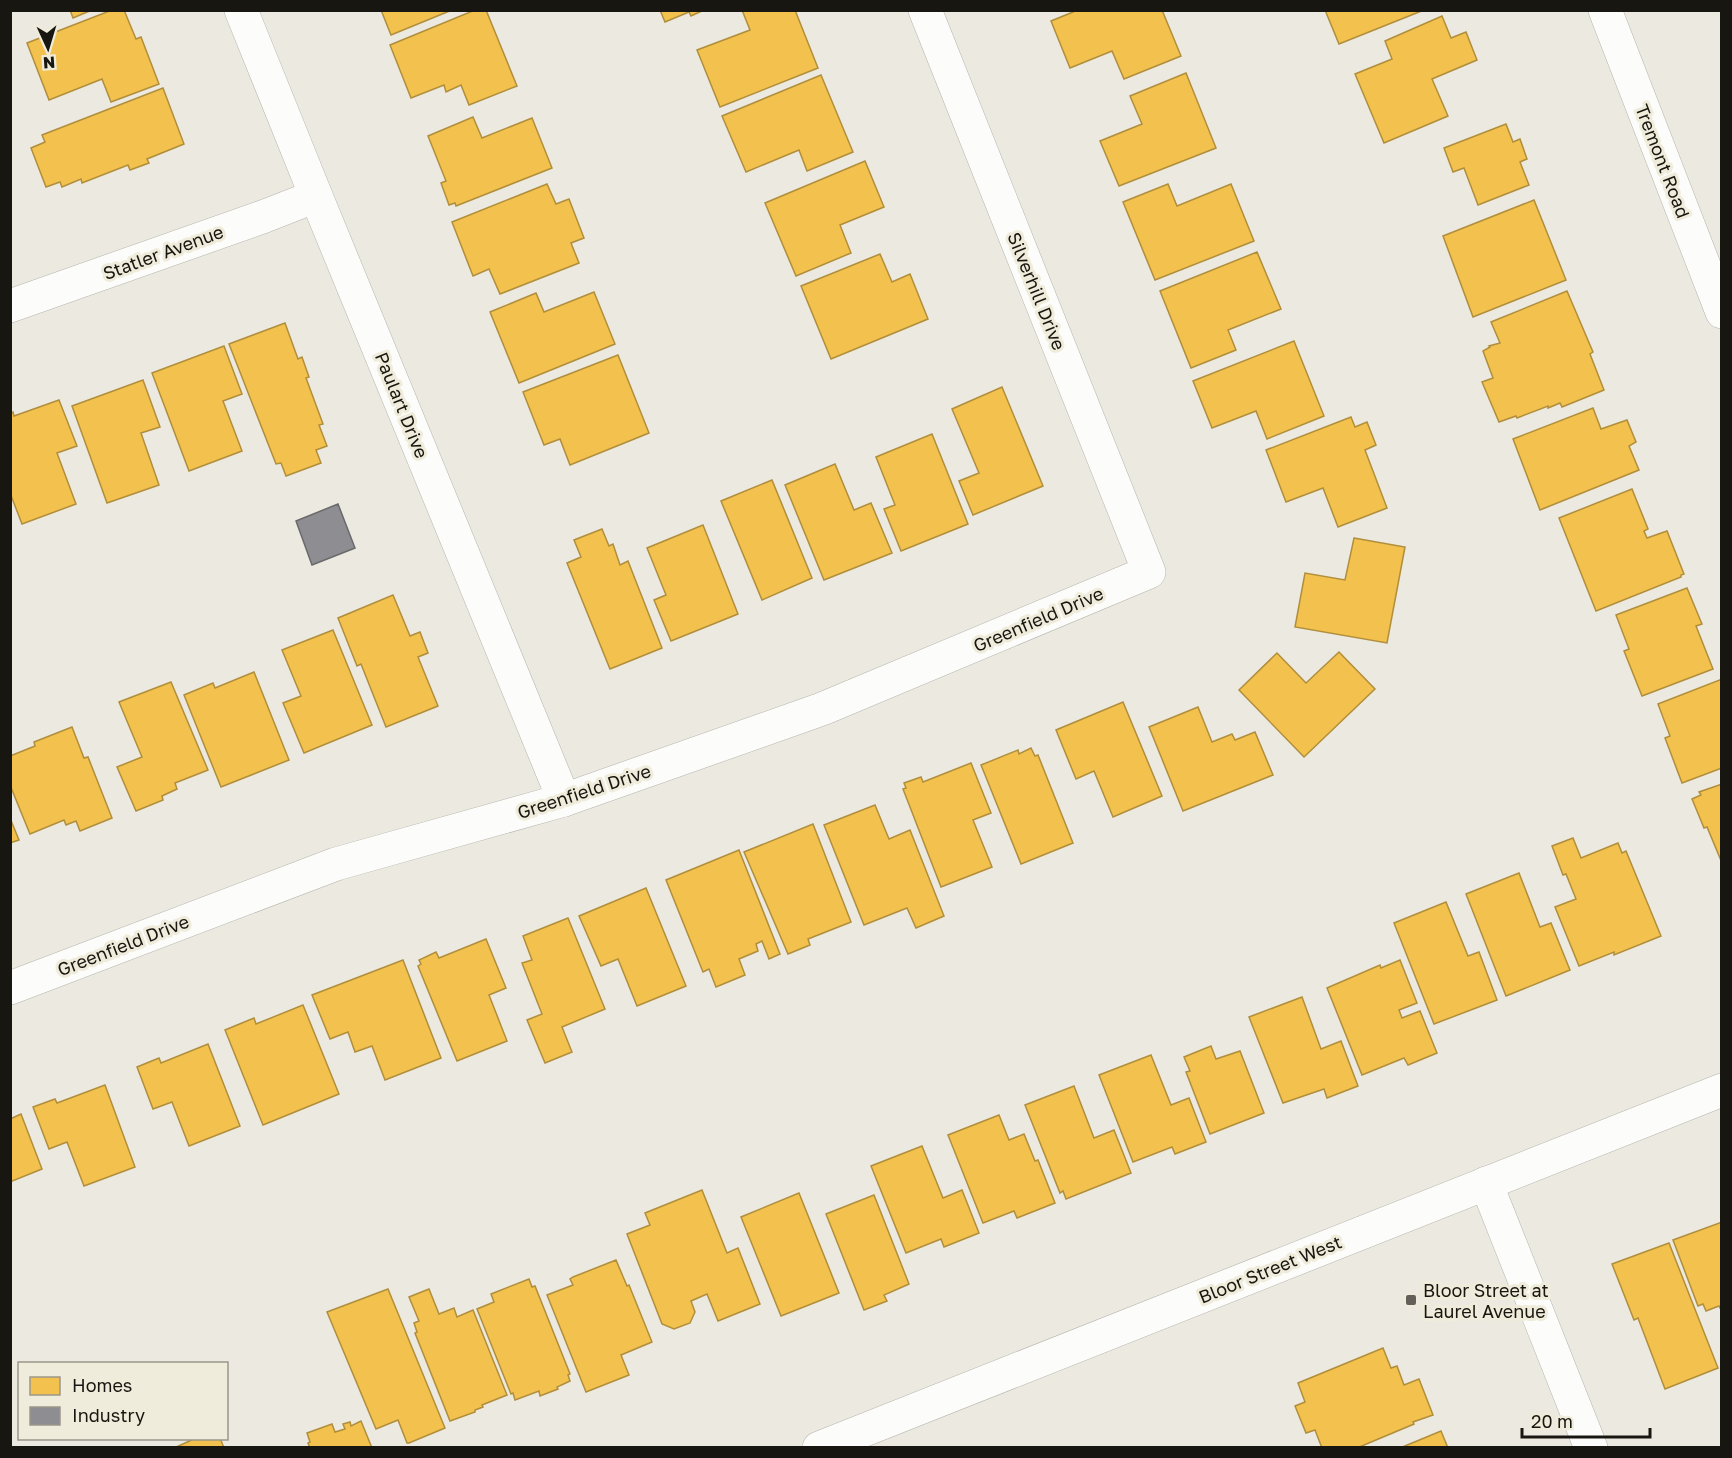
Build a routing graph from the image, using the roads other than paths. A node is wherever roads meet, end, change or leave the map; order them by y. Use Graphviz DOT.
graph roads {
  1 [pos="241,10"];
  2 [pos="925,10"];
  3 [pos="1605,10"];
  4 [pos="316,196"];
  5 [pos="10,306"];
  6 [pos="1722,312"];
  7 [pos="1149,573"];
  8 [pos="564,800"];
  9 [pos="10,988"];
  10 [pos="1722,1090"];
  11 [pos="1486,1183"];
  12 [pos="819,1448"];
  13 [pos="1591,1448"];
  1 -- 4 [label="street, Paulart Drive"];
  2 -- 7 [label="street, Silverhill Drive"];
  3 -- 6 [label="street, Tremont Road"];
  4 -- 5 [label="street, Statler Avenue"];
  4 -- 8 [label="street, Paulart Drive"];
  7 -- 8 [label="street, Greenfield Drive"];
  8 -- 9 [label="street, Greenfield Drive"];
  10 -- 11 [label="street, Bloor Street West"];
  11 -- 12 [label="street, Bloor Street West"];
  11 -- 13 [label="street"];
}
